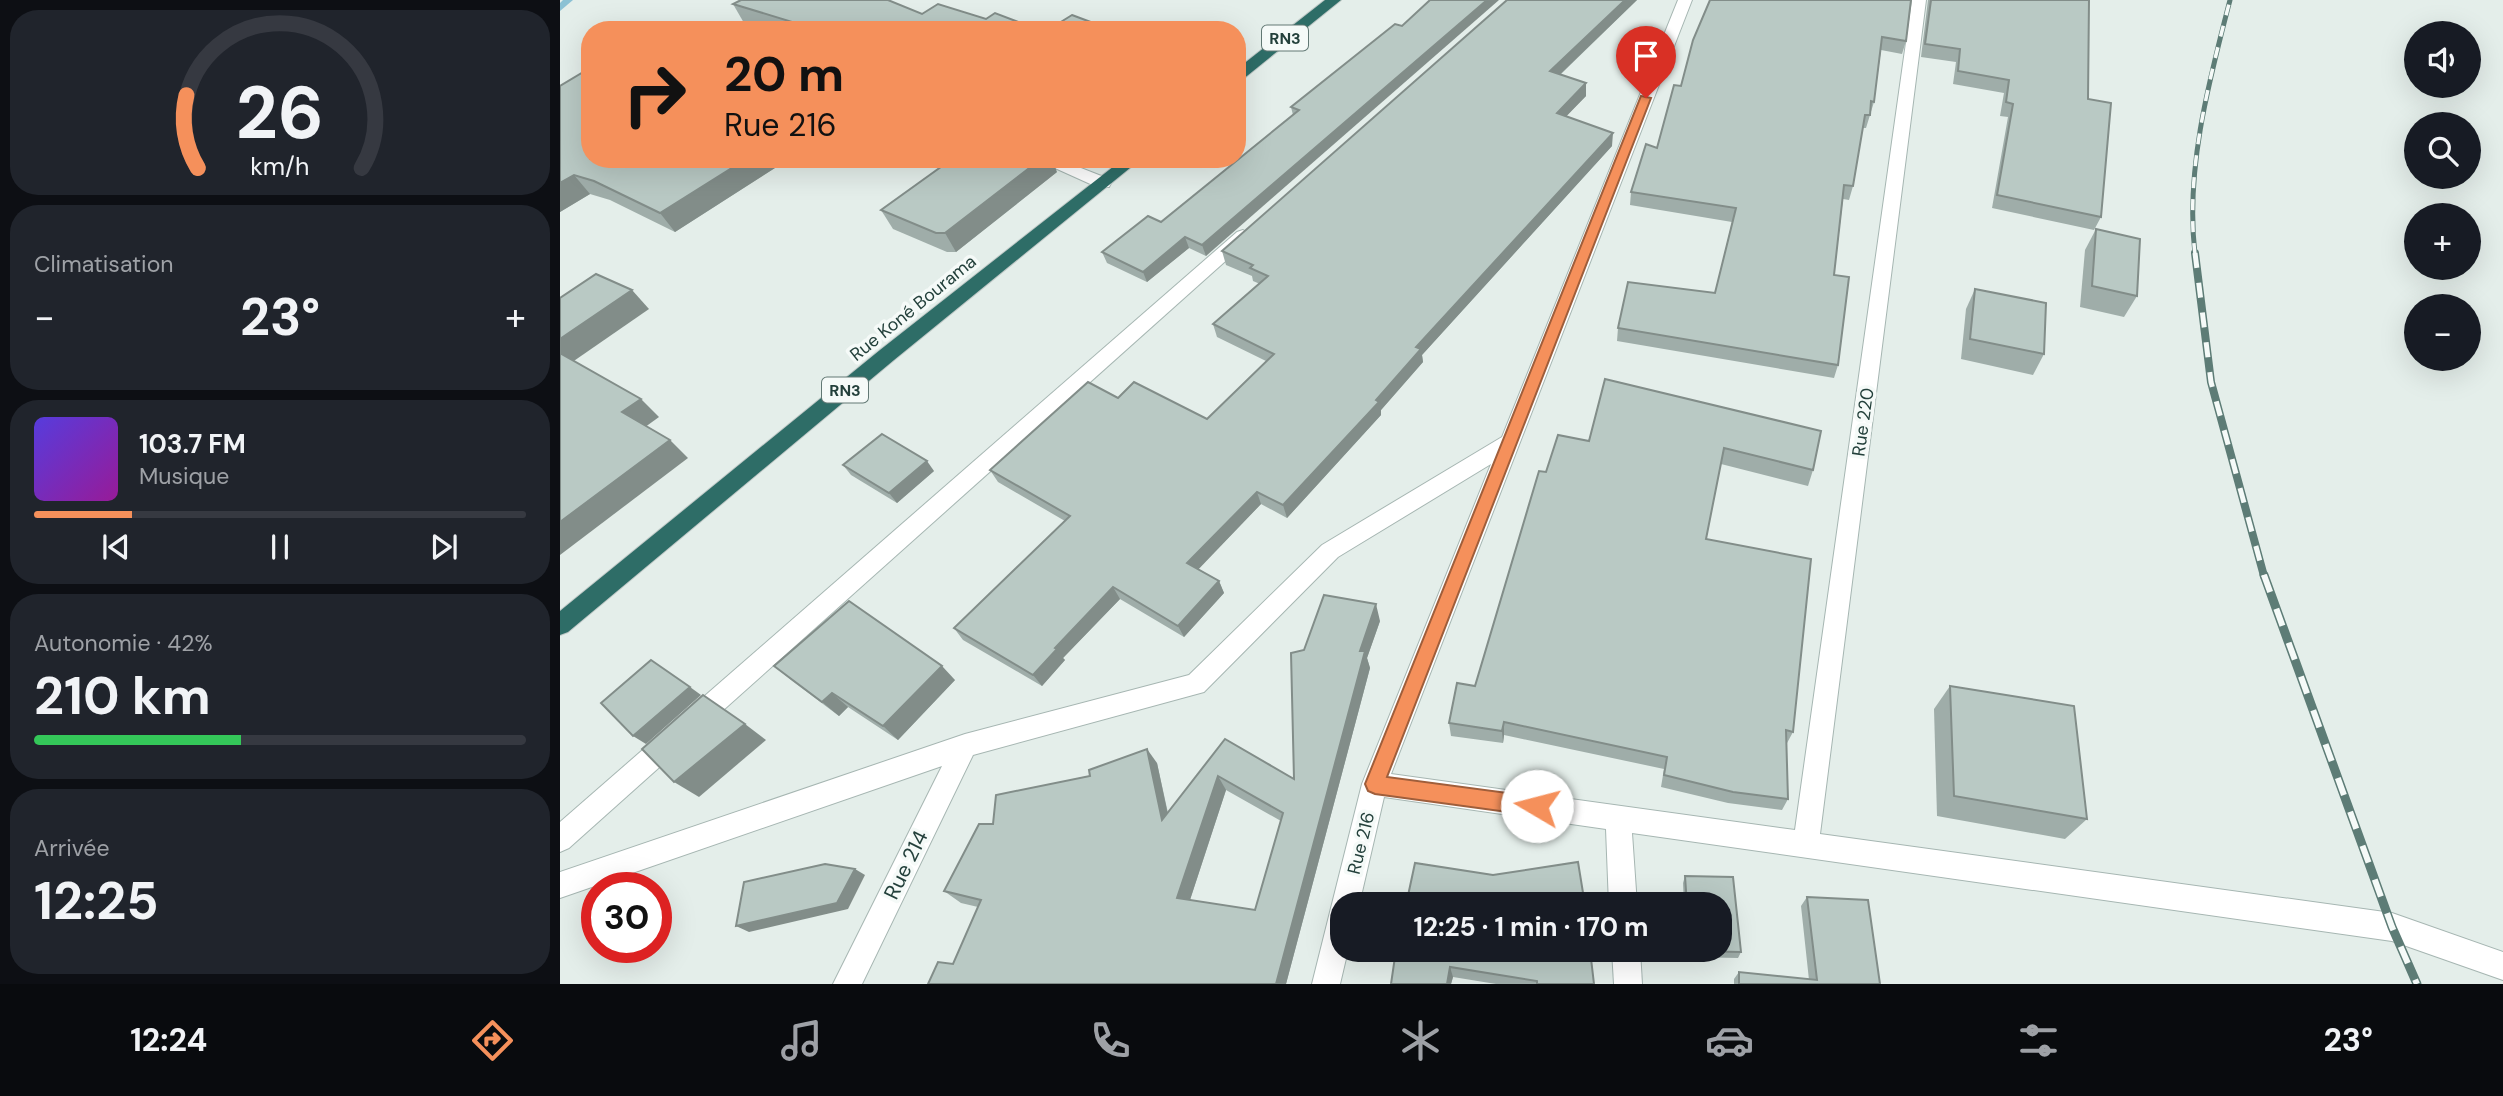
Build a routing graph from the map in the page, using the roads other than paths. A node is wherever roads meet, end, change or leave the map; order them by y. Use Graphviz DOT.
graph roads {
  1 [pos="1334,0"];
  2 [pos="1685,0"];
  3 [pos="1919,0"];
  4 [pos="1246,70"];
  5 [pos="1065,168"];
  6 [pos="1122,168"];
  7 [pos="1103,183"];
  8 [pos="1260,221"];
  9 [pos="1509,443"];
  10 [pos="560,625"];
  11 [pos="965,746"];
  12 [pos="1375,784"];
  13 [pos="1618,817"];
  14 [pos="560,839"];
  15 [pos="1806,843"];
  16 [pos="560,885"];
  17 [pos="1348,892"];
  18 [pos="1622,892"];
  19 [pos="1331,962"];
  20 [pos="1627,962"];
  21 [pos="2503,966"];
  22 [pos="847,984"];
  23 [pos="1326,984"];
  24 [pos="1628,984"];
  1 -- 4 [label="highway, RN3"];
  2 -- 9 [label="street, Rue 216"];
  3 -- 15 [label="street, Rue 220"];
  5 -- 7 [label="street"];
  6 -- 7 [label="highway, Rue Koné Bourama / RN3"];
  7 -- 10 [label="highway, Rue Koné Bourama / RN3"];
  8 -- 14 [label="street"];
  9 -- 11 [label="street"];
  9 -- 12 [label="street, Rue 216"];
  11 -- 16 [label="street"];
  11 -- 22 [label="street, Rue 214"];
  12 -- 13 [label="street"];
  12 -- 17 [label="street, Rue 216"];
  13 -- 15 [label="street"];
  13 -- 18 [label="street"];
  15 -- 21 [label="street"];
  19 -- 23 [label="street"];
  20 -- 24 [label="street"];
}
